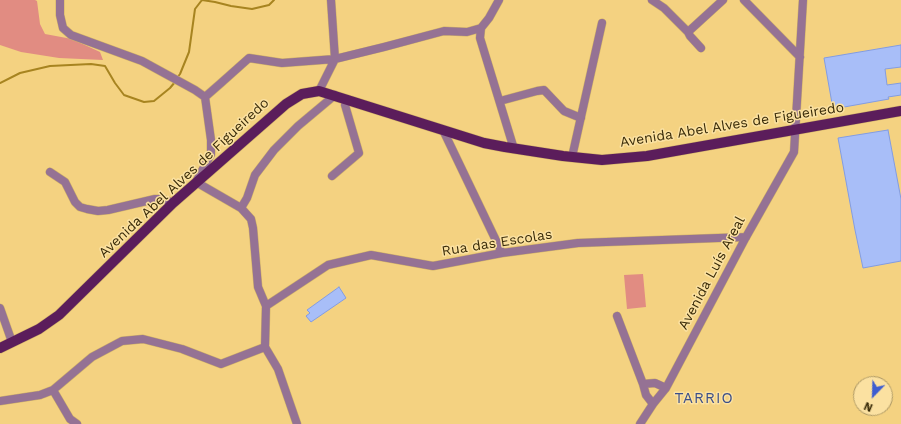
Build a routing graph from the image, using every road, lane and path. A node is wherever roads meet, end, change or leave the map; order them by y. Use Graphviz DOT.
graph roads {
  1 [pos="60,0"];
  2 [pos="331,0"];
  3 [pos="499,0"];
  4 [pos="652,0"];
  5 [pos="723,0"];
  6 [pos="744,0"];
  7 [pos="803,0"];
  8 [pos="602,23"];
  9 [pos="481,28"];
  10 [pos="688,32"];
  11 [pos="701,48"];
  12 [pos="800,57"];
  13 [pos="334,59"];
  14 [pos="319,91"];
  15 [pos="335,95"];
  16 [pos="205,96"];
  17 [pos="347,99"];
  18 [pos="500,101"];
  19 [pos="901,111"];
  20 [pos="581,118"];
  21 [pos="443,130"];
  22 [pos="796,130"];
  23 [pos="514,149"];
  24 [pos="572,157"];
  25 [pos="50,172"];
  26 [pos="332,176"];
  27 [pos="196,182"];
  28 [pos="173,203"];
  29 [pos="242,208"];
  30 [pos="746,237"];
  31 [pos="502,253"];
  32 [pos="266,306"];
  33 [pos="0,308"];
  34 [pos="617,316"];
  35 [pos="12,342"];
  36 [pos="265,347"];
  37 [pos="0,348"];
  38 [pos="643,384"];
  39 [pos="666,388"];
  40 [pos="53,390"];
  41 [pos="0,401"];
  42 [pos="653,404"];
  43 [pos="77,424"];
  44 [pos="297,424"];
  45 [pos="640,424"];
  1 -- 16 [label="street"];
  2 -- 13 [label="street"];
  3 -- 9 [label="street"];
  4 -- 10 [label="street"];
  5 -- 10 [label="street"];
  6 -- 12 [label="street"];
  7 -- 12 [label="street, Avenida Luís Areal"];
  8 -- 20 [label="street"];
  9 -- 13 [label="street"];
  9 -- 18 [label="street"];
  10 -- 11 [label="street"];
  12 -- 22 [label="street, Avenida Luís Areal"];
  13 -- 14 [label="street"];
  13 -- 16 [label="street"];
  14 -- 15 [label="main road, Avenida Abel Alves de Figueiredo"];
  14 -- 27 [label="main road, Avenida Abel Alves de Figueiredo"];
  15 -- 17 [label="main road, Avenida Abel Alves de Figueiredo"];
  15 -- 29 [label="street"];
  16 -- 27 [label="street"];
  17 -- 21 [label="main road, Avenida Abel Alves de Figueiredo"];
  17 -- 26 [label="street"];
  18 -- 20 [label="street"];
  18 -- 23 [label="street"];
  19 -- 22 [label="main road, Avenida Abel Alves de Figueiredo"];
  20 -- 24 [label="street"];
  21 -- 23 [label="main road, Avenida Abel Alves de Figueiredo"];
  21 -- 31 [label="street"];
  22 -- 24 [label="main road, Avenida Abel Alves de Figueiredo"];
  22 -- 30 [label="street, Avenida Luís Areal"];
  23 -- 24 [label="main road, Avenida Abel Alves de Figueiredo"];
  25 -- 28 [label="street"];
  27 -- 28 [label="main road, Avenida Abel Alves de Figueiredo"];
  27 -- 29 [label="street"];
  28 -- 35 [label="main road, Avenida Abel Alves de Figueiredo"];
  29 -- 32 [label="street"];
  30 -- 31 [label="street, Rua das Escolas"];
  30 -- 39 [label="street, Avenida Luís Areal"];
  31 -- 32 [label="street, Rua das Escolas"];
  32 -- 36 [label="street"];
  33 -- 35 [label="street"];
  34 -- 38 [label="street"];
  35 -- 37 [label="main road, Avenida Abel Alves de Figueiredo"];
  36 -- 40 [label="street"];
  36 -- 44 [label="street"];
  38 -- 39 [label="street"];
  38 -- 42 [label="street"];
  39 -- 42 [label="street, Avenida Luís Areal"];
  40 -- 41 [label="street"];
  40 -- 43 [label="street"];
  42 -- 45 [label="street, Avenida Luís Areal"];
}
